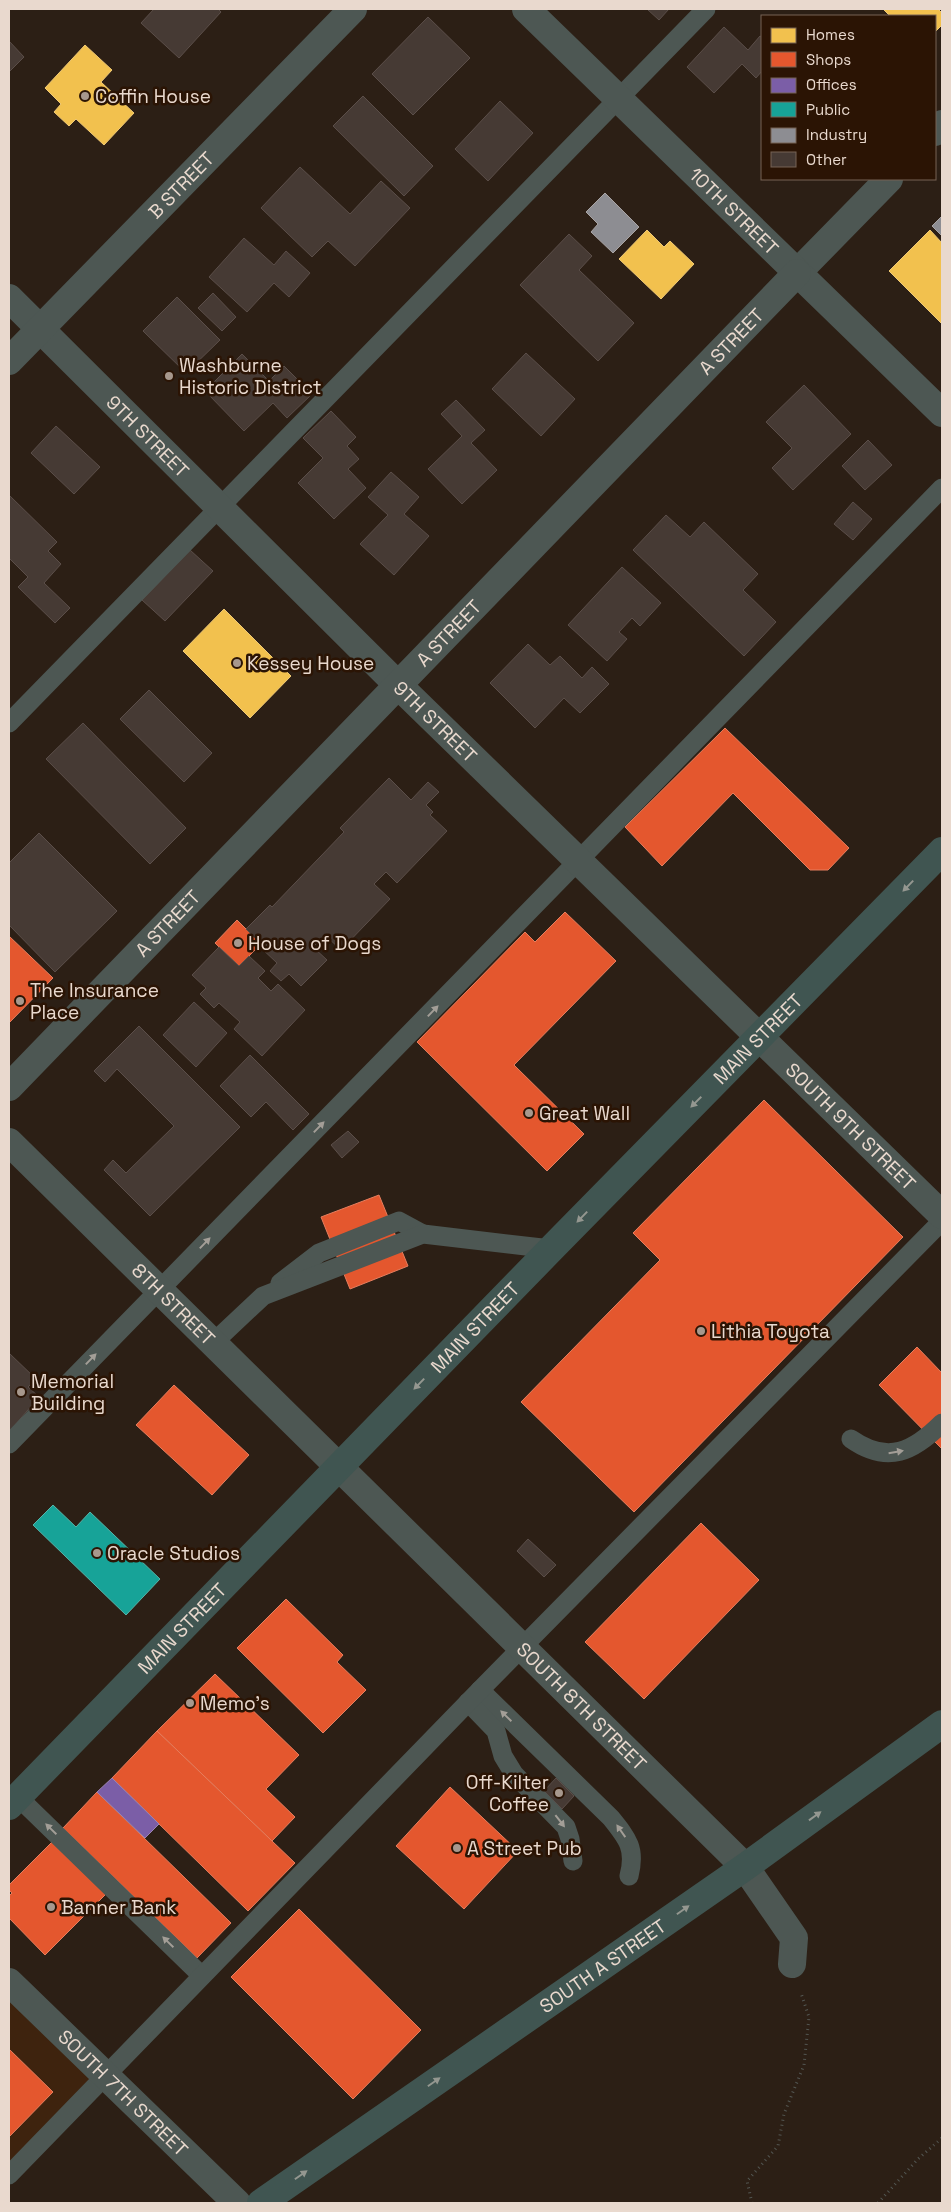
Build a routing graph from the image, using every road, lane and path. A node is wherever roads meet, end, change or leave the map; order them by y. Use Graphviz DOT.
graph roads {
  1 [pos="354,9"];
  2 [pos="526,9"];
  3 [pos="706,9"];
  4 [pos="619,99"];
  5 [pos="888,180"];
  6 [pos="797,273"];
  7 [pos="9,298"];
  8 [pos="40,329"];
  9 [pos="9,361"];
  10 [pos="942,413"];
  11 [pos="942,488"];
  12 [pos="220,507"];
  13 [pos="399,686"];
  14 [pos="9,723"];
  15 [pos="942,851"];
  16 [pos="580,861"];
  17 [pos="760,1038"];
  18 [pos="9,1086"];
  19 [pos="9,1142"];
  20 [pos="942,1215"];
  21 [pos="942,1221"];
  22 [pos="551,1249"];
  23 [pos="158,1290"];
  24 [pos="212,1343"];
  25 [pos="942,1423"];
  26 [pos="851,1439"];
  27 [pos="9,1444"];
  28 [pos="339,1466"];
  29 [pos="522,1648"];
  30 [pos="474,1696"];
  31 [pos="942,1724"];
  32 [pos="13,1801"];
  33 [pos="573,1861"];
  34 [pos="745,1867"];
  35 [pos="629,1876"];
  36 [pos="792,1964"];
  37 [pos="202,1976"];
  38 [pos="9,1982"];
  39 [pos="105,2076"];
  40 [pos="942,2138"];
  41 [pos="9,2175"];
  42 [pos="237,2203"];
  43 [pos="261,2203"];
  44 [pos="752,2203"];
  45 [pos="878,2203"];
  1 -- 8 [label="street, B STREET"];
  2 -- 4 [label="street, 10TH STREET"];
  3 -- 4 [label="lane"];
  4 -- 6 [label="street, 10TH STREET"];
  4 -- 12 [label="lane"];
  5 -- 6 [label="street, A STREET"];
  6 -- 10 [label="street, 10TH STREET"];
  6 -- 13 [label="street, A STREET"];
  7 -- 8 [label="street, 9TH STREET"];
  8 -- 9 [label="street, B STREET"];
  8 -- 12 [label="street, 9TH STREET"];
  11 -- 16 [label="lane"];
  12 -- 13 [label="street, 9TH STREET"];
  12 -- 14 [label="lane"];
  13 -- 16 [label="street, 9TH STREET"];
  13 -- 18 [label="street, A STREET"];
  15 -- 17 [label="main road, MAIN STREET, one-way"];
  16 -- 17 [label="street, 9TH STREET"];
  23 -- 16 [label="lane, one-way"];
  17 -- 20 [label="street, SOUTH 9TH STREET"];
  17 -- 22 [label="main road, MAIN STREET, one-way"];
  19 -- 23 [label="street, 8TH STREET"];
  21 -- 29 [label="lane"];
  22 -- 24 [label="lane"];
  22 -- 28 [label="main road, MAIN STREET, one-way"];
  23 -- 24 [label="street, 8TH STREET"];
  27 -- 23 [label="lane, one-way"];
  24 -- 28 [label="street, 8TH STREET"];
  26 -- 25 [label="lane, one-way"];
  28 -- 29 [label="street, SOUTH 8TH STREET"];
  28 -- 32 [label="main road, MAIN STREET"];
  29 -- 30 [label="lane"];
  29 -- 34 [label="street, SOUTH 8TH STREET"];
  30 -- 33 [label="lane, one-way"];
  35 -- 30 [label="lane, one-way"];
  30 -- 37 [label="lane"];
  34 -- 31 [label="main road, SOUTH A STREET, one-way"];
  37 -- 32 [label="lane, one-way"];
  34 -- 36 [label="street, SOUTH 8TH STREET"];
  43 -- 34 [label="main road, SOUTH A STREET, one-way"];
  36 -- 44 [label="path"];
  37 -- 39 [label="lane"];
  38 -- 39 [label="street, SOUTH 7TH STREET"];
  39 -- 41 [label="lane"];
  39 -- 42 [label="street, SOUTH 7TH STREET"];
  40 -- 45 [label="path"];
}
